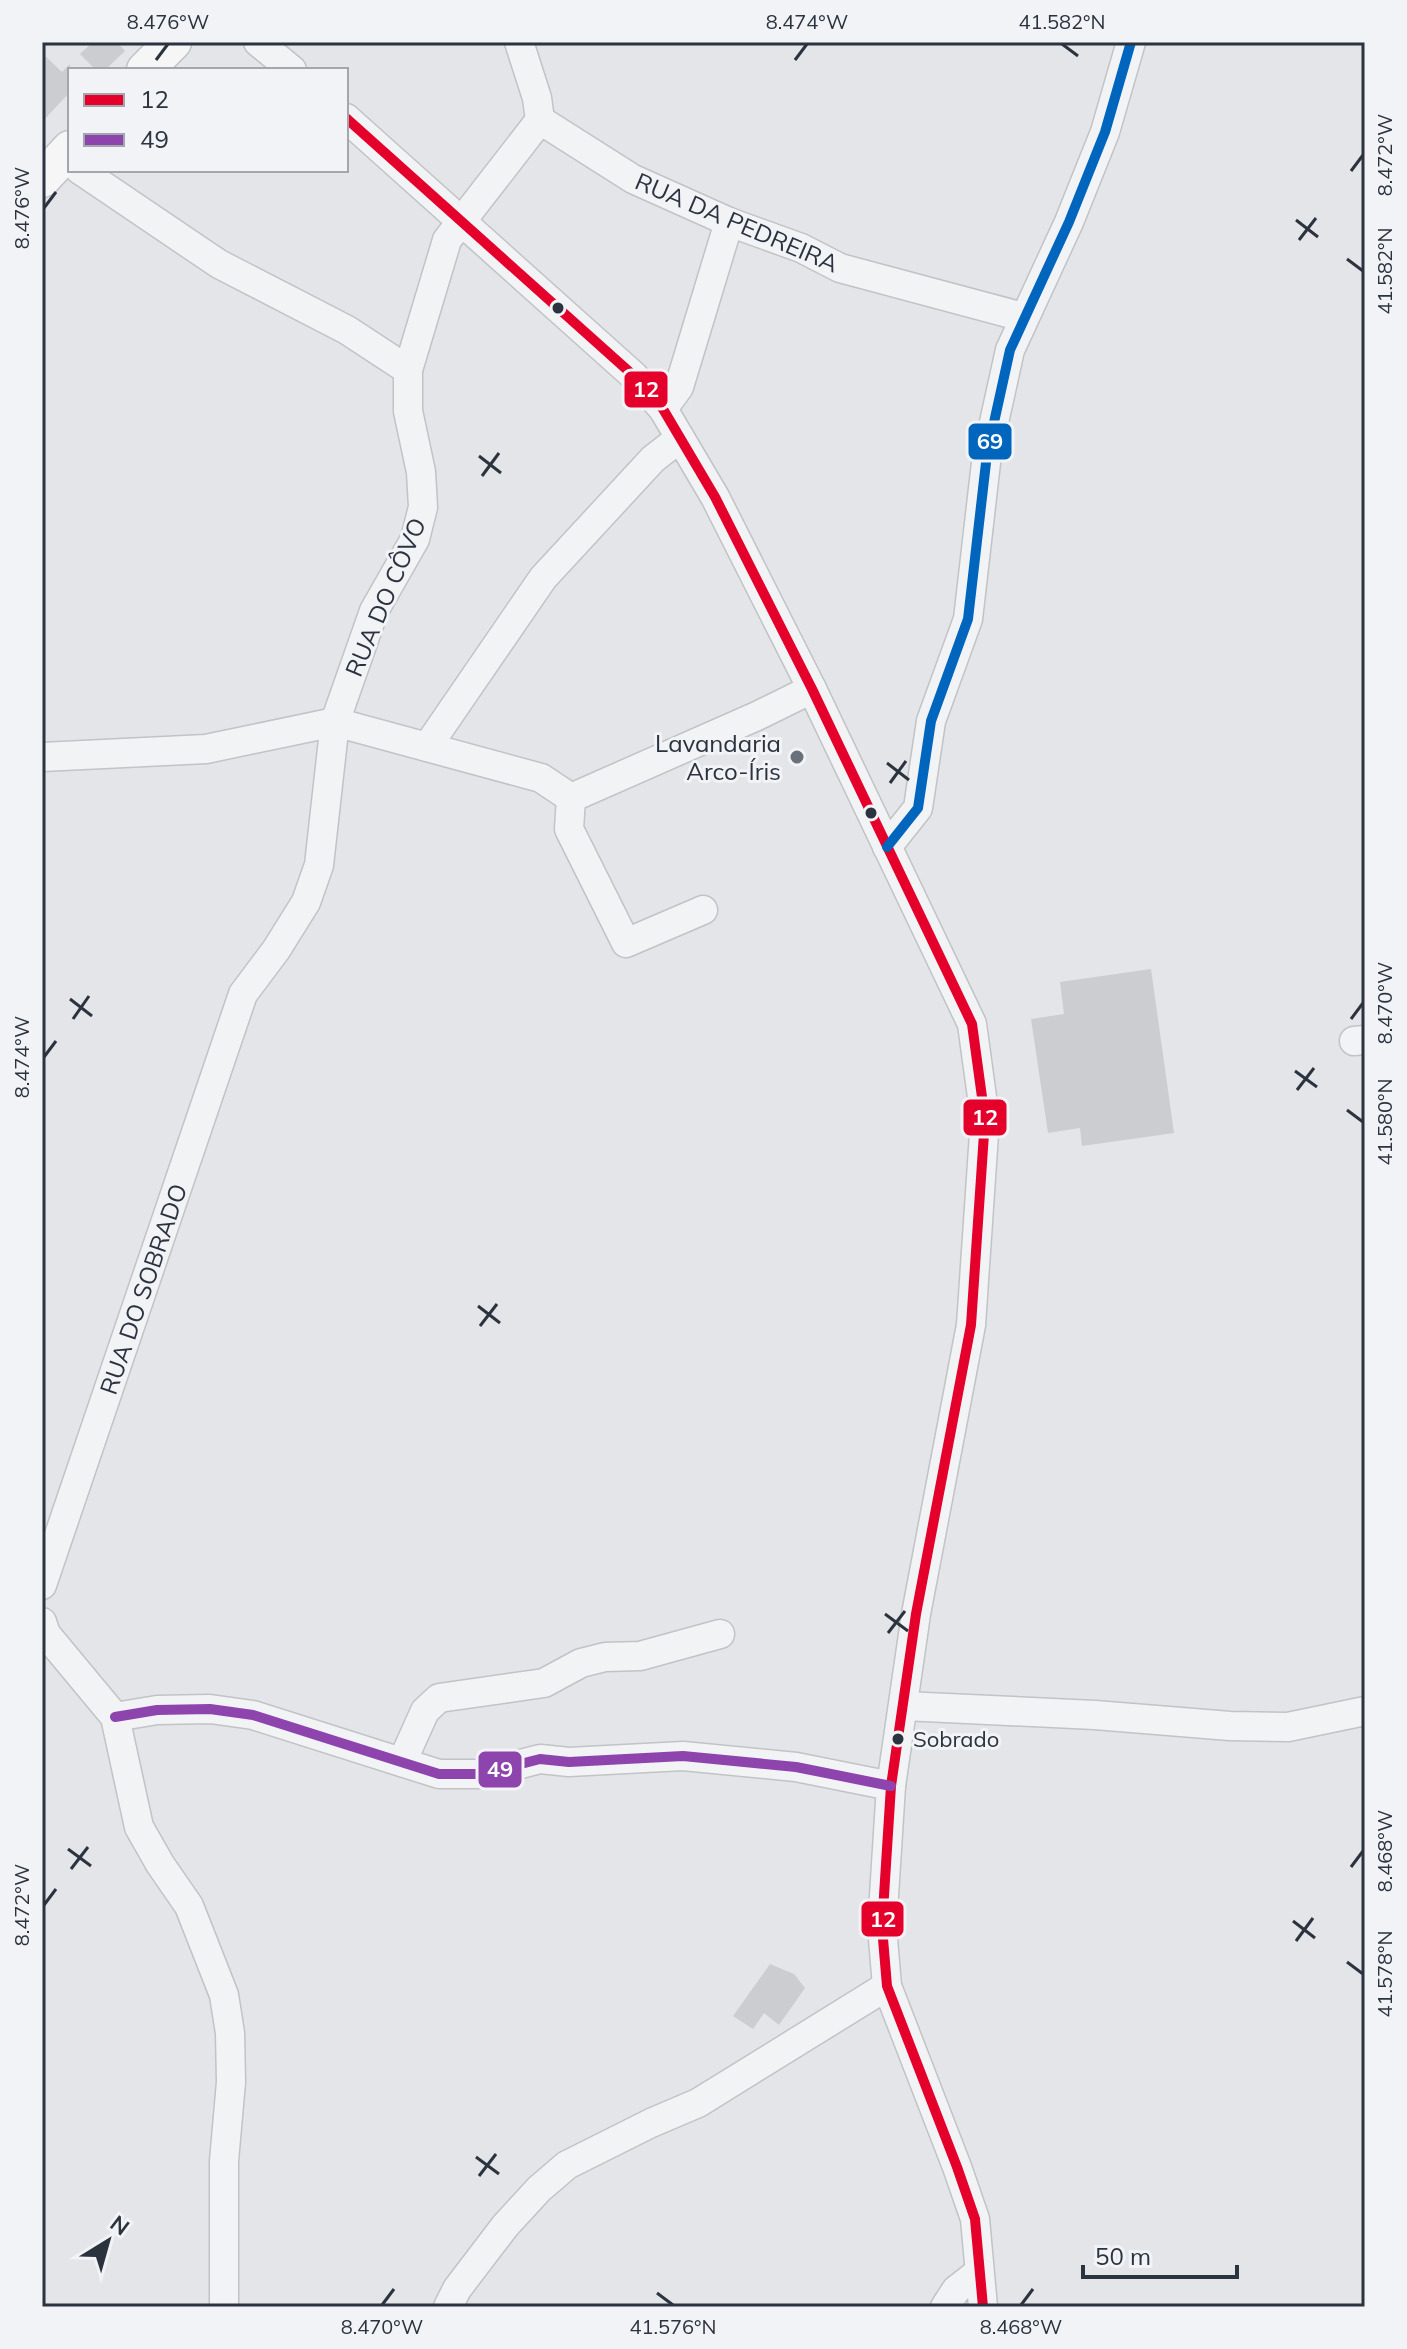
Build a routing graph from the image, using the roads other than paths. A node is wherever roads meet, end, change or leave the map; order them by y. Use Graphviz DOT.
graph roads {
  1 [pos="173,42"];
  2 [pos="519,42"];
  3 [pos="1131,42"];
  4 [pos="147,68"];
  5 [pos="348,120"];
  6 [pos="540,120"];
  7 [pos="75,172"];
  8 [pos="461,219"];
  9 [pos="729,222"];
  10 [pos="1023,317"];
  11 [pos="408,370"];
  12 [pos="663,409"];
  13 [pos="680,438"];
  14 [pos="812,689"];
  15 [pos="335,722"];
  16 [pos="427,747"];
  17 [pos="42,757"];
  18 [pos="571,798"];
  19 [pos="887,847"];
  20 [pos="703,910"];
  21 [pos="243,994"];
  22 [pos="42,1585"];
  23 [pos="42,1622"];
  24 [pos="720,1634"];
  25 [pos="904,1706"];
  26 [pos="1365,1711"];
  27 [pos="115,1717"];
  28 [pos="402,1762"];
  29 [pos="891,1786"];
  30 [pos="887,1986"];
  31 [pos="979,2272"];
  32 [pos="224,2307"];
  33 [pos="448,2307"];
  34 [pos="945,2307"];
  35 [pos="983,2307"];
  1 -- 4 [label="main road"];
  2 -- 6 [label="street"];
  3 -- 10 [label="street"];
  5 -- 8 [label="street"];
  6 -- 8 [label="street, RUA DO CÔVO"];
  6 -- 9 [label="street, RUA DA PEDREIRA"];
  7 -- 11 [label="street"];
  8 -- 11 [label="street, RUA DO CÔVO"];
  8 -- 12 [label="street"];
  9 -- 10 [label="street, RUA DA PEDREIRA"];
  9 -- 12 [label="street"];
  10 -- 19 [label="street"];
  11 -- 15 [label="street, RUA DO CÔVO"];
  12 -- 13 [label="street"];
  13 -- 14 [label="street"];
  13 -- 16 [label="street"];
  14 -- 18 [label="street"];
  14 -- 19 [label="street"];
  15 -- 16 [label="street"];
  15 -- 17 [label="street"];
  15 -- 21 [label="street, RUA DO CÔVO"];
  16 -- 18 [label="street"];
  18 -- 20 [label="street"];
  19 -- 25 [label="street"];
  21 -- 22 [label="street, RUA DO SOBRADO"];
  23 -- 27 [label="street"];
  24 -- 28 [label="street"];
  25 -- 26 [label="street"];
  25 -- 29 [label="street"];
  27 -- 28 [label="street"];
  27 -- 32 [label="street"];
  28 -- 29 [label="street"];
  29 -- 30 [label="street"];
  30 -- 31 [label="street"];
  30 -- 33 [label="street"];
  31 -- 34 [label="street"];
  31 -- 35 [label="street"];
}
